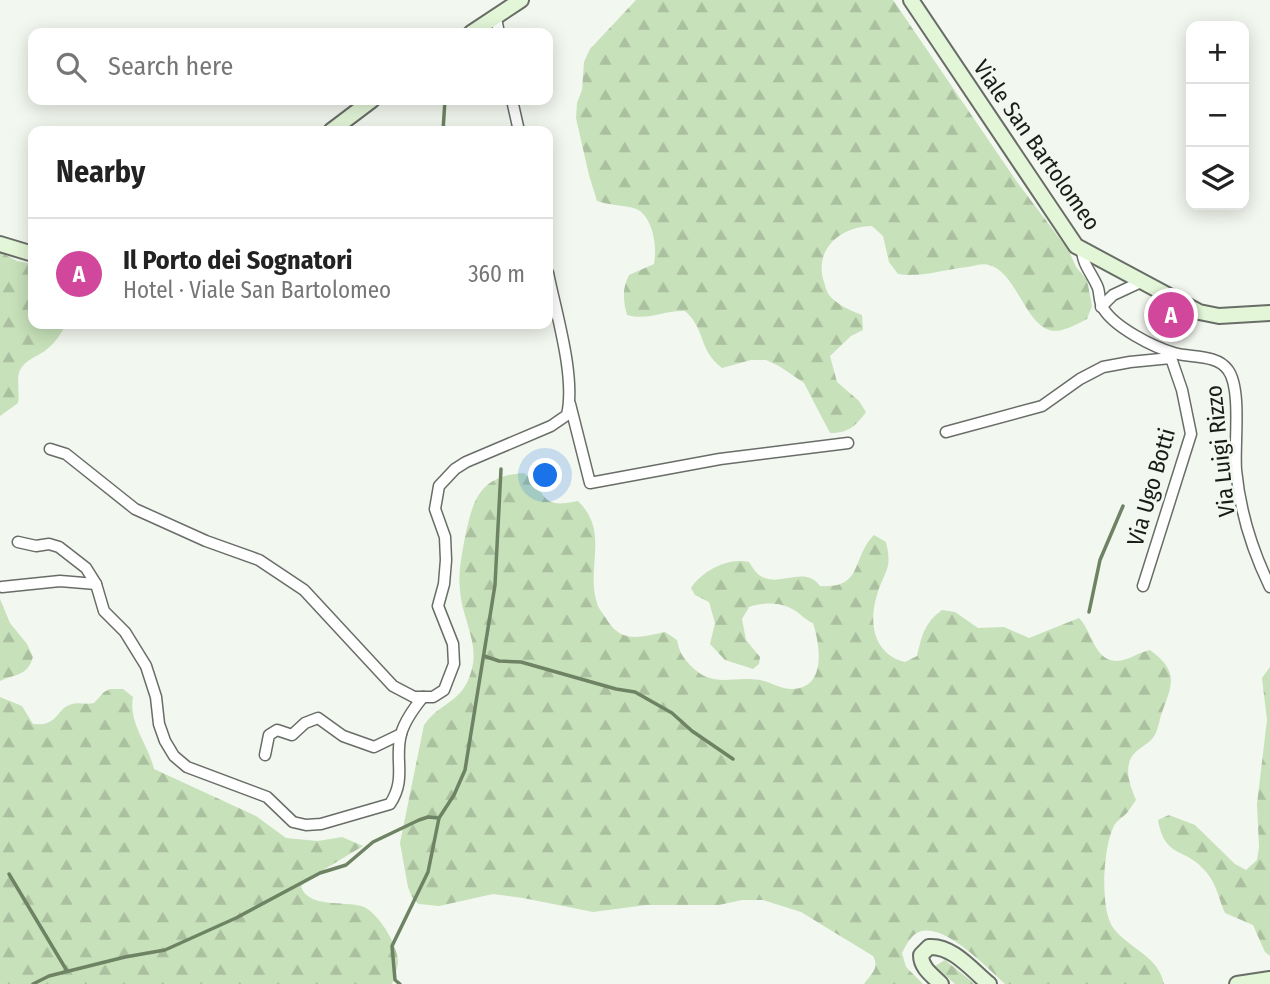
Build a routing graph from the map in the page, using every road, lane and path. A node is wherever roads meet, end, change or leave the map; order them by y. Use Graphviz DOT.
graph roads {
  1 [pos="521,0"];
  2 [pos="911,0"];
  3 [pos="496,18"];
  4 [pos="479,28"];
  5 [pos="498,28"];
  6 [pos="365,105"];
  7 [pos="514,105"];
  8 [pos="338,126"];
  9 [pos="518,126"];
  10 [pos="0,244"];
  11 [pos="1082,250"];
  12 [pos="28,252"];
  13 [pos="1143,281"];
  14 [pos="553,298"];
  15 [pos="1101,307"];
  16 [pos="1270,313"];
  17 [pos="1172,355"];
  18 [pos="570,403"];
  19 [pos="946,432"];
  20 [pos="848,443"];
  21 [pos="50,449"];
  22 [pos="18,542"];
  23 [pos="96,584"];
  24 [pos="1143,586"];
  25 [pos="2,587"];
  26 [pos="1270,587"];
  27 [pos="424,697"];
  28 [pos="401,734"];
  29 [pos="265,755"];
  30 [pos="1270,979"];
  31 [pos="941,984"];
  32 [pos="989,984"];
  33 [pos="1237,984"];
  1 -- 3 [label="main road"];
  2 -- 11 [label="main road, Viale San Bartolomeo"];
  3 -- 4 [label="main road"];
  3 -- 5 [label="street"];
  6 -- 8 [label="main road"];
  7 -- 9 [label="street"];
  10 -- 12 [label="main road"];
  11 -- 13 [label="main road, Viale San Bartolomeo"];
  11 -- 15 [label="street"];
  13 -- 15 [label="street"];
  13 -- 16 [label="main road, Viale San Bartolomeo"];
  14 -- 18 [label="street"];
  15 -- 17 [label="street, Via Luigi Rizzo"];
  17 -- 19 [label="street"];
  17 -- 24 [label="street, Via Ugo Botti"];
  17 -- 26 [label="street, Via Luigi Rizzo"];
  18 -- 20 [label="street"];
  18 -- 27 [label="street"];
  21 -- 27 [label="street"];
  22 -- 23 [label="street"];
  23 -- 25 [label="street"];
  23 -- 28 [label="street"];
  27 -- 28 [label="street"];
  28 -- 29 [label="street"];
  30 -- 33 [label="main road"];
  31 -- 32 [label="main road"];
}
